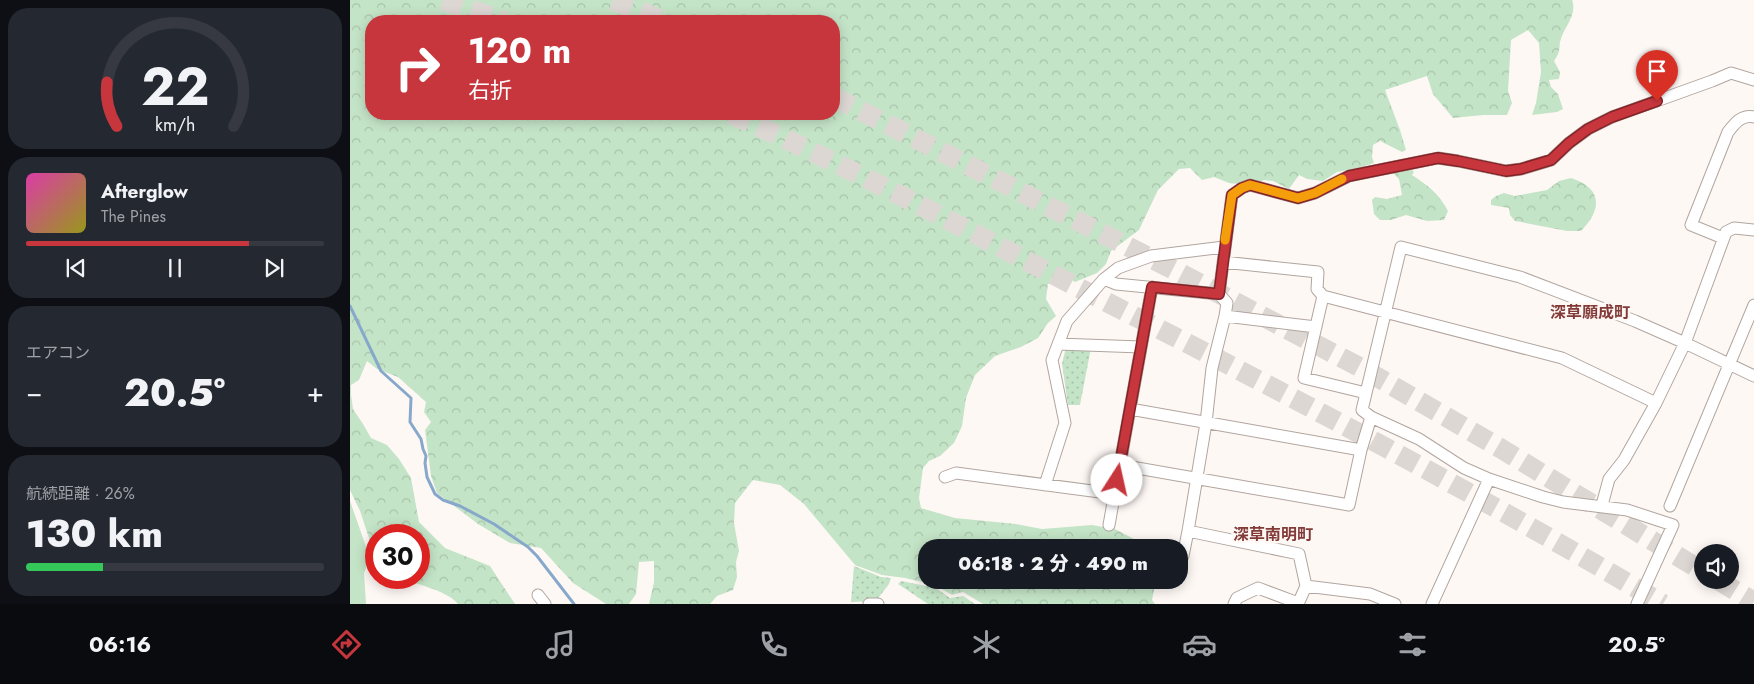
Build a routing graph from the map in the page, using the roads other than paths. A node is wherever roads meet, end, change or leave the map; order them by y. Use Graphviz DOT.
graph roads {
  1 [pos="1754,80"];
  2 [pos="1753,113"];
  3 [pos="1754,230"];
  4 [pos="1723,238"];
  5 [pos="1224,247"];
  6 [pos="1223,262"];
  7 [pos="1104,279"];
  8 [pos="1152,287"];
  9 [pos="1219,294"];
  10 [pos="1323,296"];
  11 [pos="1754,305"];
  12 [pos="1385,312"];
  13 [pos="1225,316"];
  14 [pos="1316,327"];
  15 [pos="1685,342"];
  16 [pos="1058,344"];
  17 [pos="1141,347"];
  18 [pos="1730,364"];
  19 [pos="1754,376"];
  20 [pos="1366,393"];
  21 [pos="1656,403"];
  22 [pos="1130,409"];
  23 [pos="1371,417"];
  24 [pos="1206,423"];
  25 [pos="1362,450"];
  26 [pos="1120,465"];
  27 [pos="945,476"];
  28 [pos="1196,479"];
  29 [pos="1489,479"];
  30 [pos="1044,485"];
  31 [pos="1115,494"];
  32 [pos="1602,506"];
  33 [pos="1670,506"];
  34 [pos="1109,525"];
  35 [pos="1188,531"];
  36 [pos="1186,539"];
  37 [pos="1306,586"];
  38 [pos="1368,599"];
  39 [pos="869,604"];
  40 [pos="878,604"];
  41 [pos="1234,604"];
  42 [pos="1298,604"];
  43 [pos="1395,604"];
  44 [pos="1432,604"];
  45 [pos="1637,604"];
  1 -- 5 [label="street"];
  2 -- 4 [label="street"];
  3 -- 4 [label="street"];
  4 -- 15 [label="street"];
  5 -- 6 [label="street"];
  5 -- 7 [label="street"];
  6 -- 9 [label="street"];
  6 -- 10 [label="street"];
  7 -- 8 [label="street"];
  7 -- 16 [label="street"];
  8 -- 9 [label="street"];
  8 -- 17 [label="street"];
  9 -- 13 [label="street"];
  10 -- 12 [label="street"];
  10 -- 14 [label="street"];
  11 -- 18 [label="street"];
  12 -- 15 [label="street"];
  12 -- 20 [label="street"];
  12 -- 21 [label="street"];
  13 -- 14 [label="street"];
  13 -- 24 [label="street"];
  14 -- 20 [label="street"];
  15 -- 18 [label="street"];
  15 -- 21 [label="street"];
  16 -- 17 [label="street"];
  16 -- 30 [label="street"];
  17 -- 22 [label="street"];
  18 -- 19 [label="street"];
  18 -- 33 [label="street"];
  20 -- 23 [label="street"];
  21 -- 32 [label="street"];
  22 -- 24 [label="street"];
  22 -- 26 [label="street"];
  23 -- 25 [label="street"];
  23 -- 29 [label="street"];
  24 -- 25 [label="street"];
  24 -- 28 [label="street"];
  25 -- 28 [label="street"];
  26 -- 28 [label="street"];
  26 -- 31 [label="street"];
  27 -- 30 [label="street"];
  28 -- 35 [label="street"];
  29 -- 32 [label="street"];
  29 -- 44 [label="street"];
  30 -- 31 [label="street"];
  31 -- 34 [label="street"];
  32 -- 45 [label="street"];
  35 -- 36 [label="street"];
  35 -- 37 [label="street"];
  37 -- 38 [label="street"];
  37 -- 42 [label="street"];
  38 -- 43 [label="street"];
  39 -- 40 [label="street"];
  41 -- 42 [label="street"];
}
